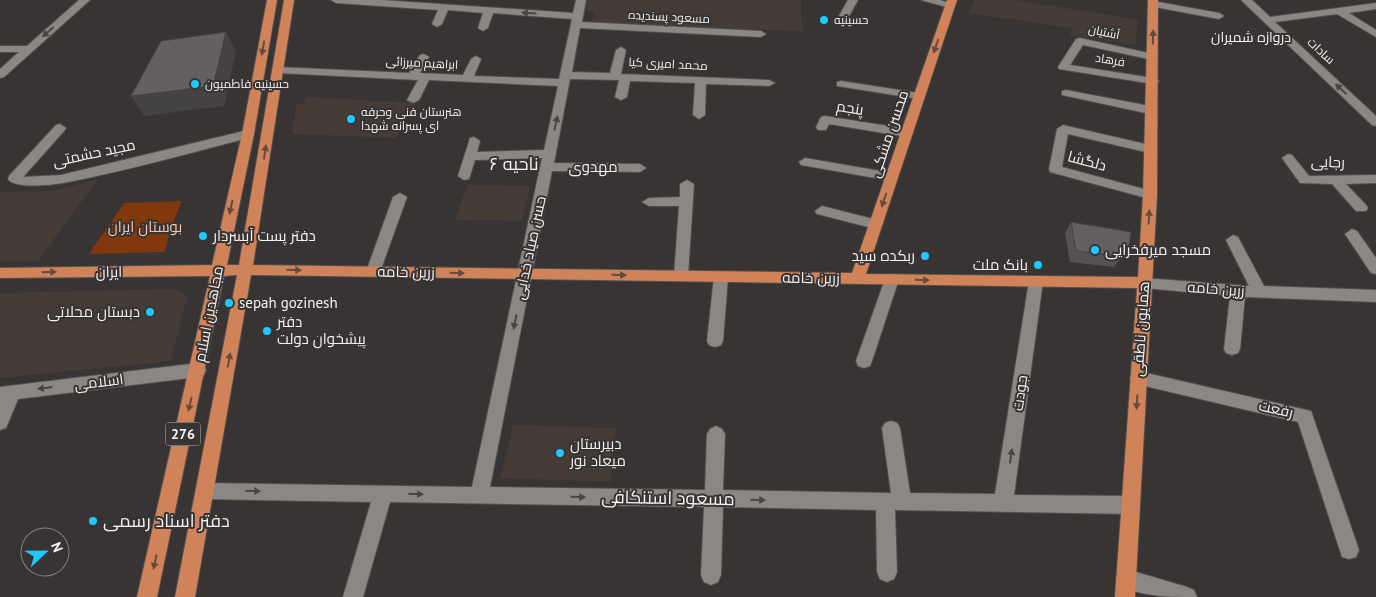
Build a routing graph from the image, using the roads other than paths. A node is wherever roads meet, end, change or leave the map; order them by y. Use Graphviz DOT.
graph roads {
  1 [pos="85,0"];
  2 [pos="272,0"];
  3 [pos="289,0"];
  4 [pos="336,0"];
  5 [pos="515,0"];
  6 [pos="581,0"];
  7 [pos="853,0"];
  8 [pos="926,0"];
  9 [pos="1246,0"];
  10 [pos="1373,0"];
  11 [pos="362,1"];
  12 [pos="387,2"];
  13 [pos="951,2"];
  14 [pos="1153,2"];
  15 [pos="1376,4"];
  16 [pos="444,7"];
  17 [pos="489,10"];
  18 [pos="1339,11"];
  19 [pos="507,12"];
  20 [pos="844,16"];
  21 [pos="1219,16"];
  22 [pos="1268,20"];
  23 [pos="577,21"];
  24 [pos="437,24"];
  25 [pos="483,28"];
  26 [pos="761,34"];
  27 [pos="1376,34"];
  28 [pos="0,49"];
  29 [pos="29,49"];
  30 [pos="620,50"];
  31 [pos="424,57"];
  32 [pos="1153,57"];
  33 [pos="476,59"];
  34 [pos="1062,67"];
  35 [pos="278,70"];
  36 [pos="0,75"];
  37 [pos="419,76"];
  38 [pos="620,76"];
  39 [pos="467,79"];
  40 [pos="565,79"];
  41 [pos="702,80"];
  42 [pos="1152,81"];
  43 [pos="769,83"];
  44 [pos="841,84"];
  45 [pos="1066,93"];
  46 [pos="920,96"];
  47 [pos="621,97"];
  48 [pos="413,100"];
  49 [pos="1150,110"];
  50 [pos="699,115"];
  51 [pos="1376,122"];
  52 [pos="822,127"];
  53 [pos="60,128"];
  54 [pos="907,133"];
  55 [pos="248,134"];
  56 [pos="474,141"];
  57 [pos="1150,149"];
  58 [pos="469,156"];
  59 [pos="1288,158"];
  60 [pos="548,161"];
  61 [pos="805,162"];
  62 [pos="640,168"];
  63 [pos="464,176"];
  64 [pos="892,177"];
  65 [pos="1335,179"];
  66 [pos="1376,179"];
  67 [pos="687,184"];
  68 [pos="1150,195"];
  69 [pos="400,197"];
  70 [pos="686,201"];
  71 [pos="649,202"];
  72 [pos="1361,208"];
  73 [pos="822,211"];
  74 [pos="876,224"];
  75 [pos="1352,234"];
  76 [pos="1233,240"];
  77 [pos="1376,268"];
  78 [pos="217,270"];
  79 [pos="245,270"];
  80 [pos="373,272"];
  81 [pos="0,273"];
  82 [pos="524,274"];
  83 [pos="681,276"];
  84 [pos="720,277"];
  85 [pos="857,279"];
  86 [pos="892,279"];
  87 [pos="1036,281"];
  88 [pos="1144,283"];
  89 [pos="1238,291"];
  90 [pos="1259,292"];
  91 [pos="1376,296"];
  92 [pos="715,341"];
  93 [pos="1232,348"];
  94 [pos="864,361"];
  95 [pos="198,370"];
  96 [pos="1138,378"];
  97 [pos="6,393"];
  98 [pos="0,423"];
  99 [pos="890,428"];
  100 [pos="716,434"];
  101 [pos="205,491"];
  102 [pos="383,494"];
  103 [pos="479,495"];
  104 [pos="713,499"];
  105 [pos="893,502"];
  106 [pos="1003,504"];
  107 [pos="1130,505"];
  108 [pos="1348,550"];
  109 [pos="887,572"];
  110 [pos="711,575"];
  111 [pos="1126,588"];
  112 [pos="147,597"];
  113 [pos="185,597"];
  114 [pos="353,597"];
  115 [pos="1187,597"];
  1 -- 29 [label="street, one-way"];
  2 -- 55 [label="main road, مجاهدین اسلام / 276, one-way"];
  3 -- 35 [label="main road, مجاهدین اسلام / 276"];
  4 -- 11 [label="street, مسعود پسندیده"];
  5 -- 19 [label="street"];
  6 -- 23 [label="street, حسن صیاد خدایی"];
  7 -- 20 [label="street"];
  8 -- 13 [label="street"];
  9 -- 22 [label="street, سادات"];
  10 -- 15 [label="street"];
  11 -- 12 [label="street, مسعود پسندیده"];
  12 -- 16 [label="street, مسعود پسندیده"];
  13 -- 46 [label="main road, محسن مشکی, one-way"];
  14 -- 21 [label="street"];
  32 -- 14 [label="main road, همایون ناطقی, one-way"];
  15 -- 18 [label="street"];
  16 -- 17 [label="street, مسعود پسندیده"];
  16 -- 24 [label="street"];
  17 -- 19 [label="street, مسعود پسندیده"];
  17 -- 25 [label="street"];
  18 -- 22 [label="street"];
  18 -- 27 [label="street"];
  23 -- 19 [label="street, مسعود پسندیده, one-way"];
  51 -- 22 [label="street, سادات, one-way"];
  23 -- 26 [label="street, مسعود پسندیده"];
  23 -- 40 [label="street, حسن صیاد خدایی"];
  28 -- 29 [label="street"];
  29 -- 36 [label="street"];
  30 -- 38 [label="street"];
  31 -- 37 [label="street"];
  32 -- 34 [label="street, آشتیان"];
  32 -- 42 [label="main road, همایون ناطقی"];
  33 -- 39 [label="street"];
  34 -- 42 [label="street, فرهاد"];
  35 -- 37 [label="street, ابراهیم میرزائی"];
  79 -- 35 [label="main road, مجاهدین اسلام / 276, one-way"];
  37 -- 39 [label="street, ابراهیم میرزائی"];
  37 -- 48 [label="street"];
  38 -- 40 [label="street, محمد امیری کیا"];
  38 -- 41 [label="street, محمد امیری کیا"];
  38 -- 47 [label="street"];
  39 -- 40 [label="street, ابراهیم میرزائی"];
  60 -- 40 [label="street, حسن صیاد خدایی, one-way"];
  41 -- 43 [label="street, محمد امیری کیا"];
  41 -- 50 [label="street"];
  42 -- 49 [label="main road, همایون ناطقی"];
  44 -- 46 [label="street"];
  45 -- 49 [label="street"];
  46 -- 54 [label="main road, محسن مشکی"];
  49 -- 57 [label="main road, همایون ناطقی"];
  52 -- 54 [label="street, پنجم"];
  53 -- 55 [label="street, مجید حشمتی"];
  54 -- 64 [label="main road, محسن مشکی"];
  55 -- 78 [label="main road, مجاهدین اسلام / 276, one-way"];
  56 -- 58 [label="street"];
  57 -- 68 [label="main road, همایون ناطقی"];
  57 -- 68 [label="street, دلگشا"];
  58 -- 60 [label="street, مهدوی"];
  58 -- 63 [label="street"];
  59 -- 65 [label="street, رجایی"];
  60 -- 62 [label="street, مهدوی"];
  60 -- 82 [label="street, حسن صیاد خدایی"];
  61 -- 64 [label="street"];
  64 -- 74 [label="main road, محسن مشکی, one-way"];
  65 -- 66 [label="street, رجایی"];
  65 -- 72 [label="street"];
  67 -- 70 [label="street"];
  88 -- 68 [label="main road, همایون ناطقی, one-way"];
  69 -- 80 [label="street"];
  70 -- 71 [label="street"];
  70 -- 83 [label="street"];
  73 -- 74 [label="street"];
  74 -- 85 [label="main road, محسن مشکی"];
  75 -- 77 [label="street"];
  76 -- 90 [label="street"];
  78 -- 79 [label="main road, زرین خامه"];
  81 -- 78 [label="main road, ایران, one-way"];
  78 -- 95 [label="main road, مجاهدین اسلام / 276"];
  79 -- 80 [label="main road, زرین خامه, one-way"];
  101 -- 79 [label="main road, مجاهدین اسلام / 276, one-way"];
  80 -- 82 [label="main road, زرین خامه, one-way"];
  82 -- 83 [label="main road, زرین خامه, one-way"];
  82 -- 103 [label="street, حسن صیاد خدایی, one-way"];
  83 -- 84 [label="main road, زرین خامه"];
  84 -- 85 [label="main road, زرین خامه"];
  84 -- 92 [label="street"];
  85 -- 86 [label="main road, زرین خامه"];
  86 -- 87 [label="main road, زرین خامه, one-way"];
  86 -- 94 [label="street"];
  87 -- 88 [label="main road, زرین خامه"];
  106 -- 87 [label="street, جودت, one-way"];
  88 -- 89 [label="street, زرین خامه"];
  88 -- 96 [label="main road, همایون ناطقی"];
  89 -- 90 [label="street, زرین خامه"];
  89 -- 93 [label="street"];
  90 -- 91 [label="street, زرین خامه"];
  95 -- 97 [label="street, اسلامی, one-way"];
  95 -- 112 [label="main road, مجاهدین اسلام / 276, one-way"];
  96 -- 107 [label="main road, همایون ناطقی, one-way"];
  96 -- 108 [label="street, رفعت"];
  97 -- 98 [label="street"];
  99 -- 105 [label="street"];
  100 -- 104 [label="street"];
  101 -- 102 [label="street, مسعود استنکافی, one-way"];
  101 -- 113 [label="main road, مجاهدین اسلام / 276"];
  102 -- 103 [label="street, مسعود استنکافی, one-way"];
  102 -- 114 [label="street"];
  103 -- 104 [label="street, مسعود استنکافی, one-way"];
  104 -- 105 [label="street, مسعود استنکافی, one-way"];
  104 -- 110 [label="street"];
  105 -- 106 [label="street, مسعود استنکافی"];
  105 -- 109 [label="street"];
  106 -- 107 [label="street, مسعود استنکافی"];
  107 -- 111 [label="main road, همایون ناطقی"];
  111 -- 115 [label="street"];
}
